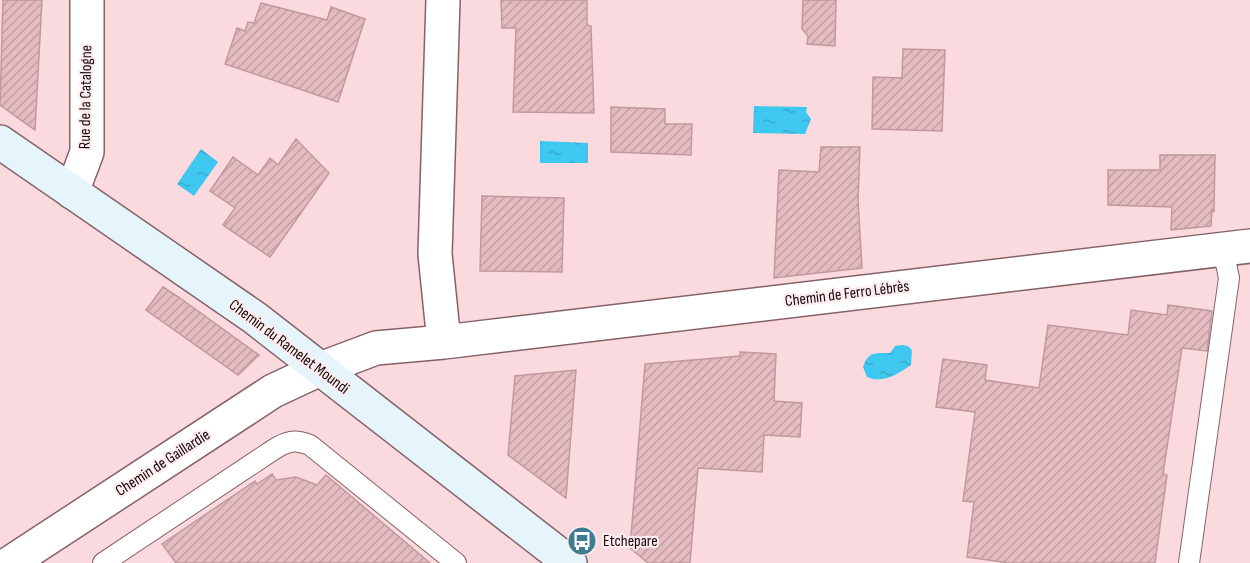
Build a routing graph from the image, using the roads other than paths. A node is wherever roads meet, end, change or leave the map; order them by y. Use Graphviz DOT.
graph roads {
  1 [pos="87,0"];
  2 [pos="443,0"];
  3 [pos="0,142"];
  4 [pos="72,192"];
  5 [pos="1236,248"];
  6 [pos="444,342"];
  7 [pos="320,369"];
  8 [pos="10,563"];
  9 [pos="103,563"];
  10 [pos="456,563"];
  11 [pos="570,563"];
  12 [pos="1189,563"];
  1 -- 4 [label="street, Rue de la Catalogne"];
  2 -- 6 [label="street"];
  3 -- 4 [label="main road, Chemin du Ramelet Moundi"];
  4 -- 7 [label="main road, Chemin du Ramelet Moundi"];
  5 -- 6 [label="street, Chemin de Ferro Lébrès"];
  5 -- 12 [label="lane"];
  6 -- 7 [label="street, Chemin de Ferro Lébrès"];
  7 -- 8 [label="street, Chemin de Gaillardie"];
  7 -- 11 [label="main road, Chemin du Ramelet Moundi"];
  9 -- 10 [label="lane"];
}
